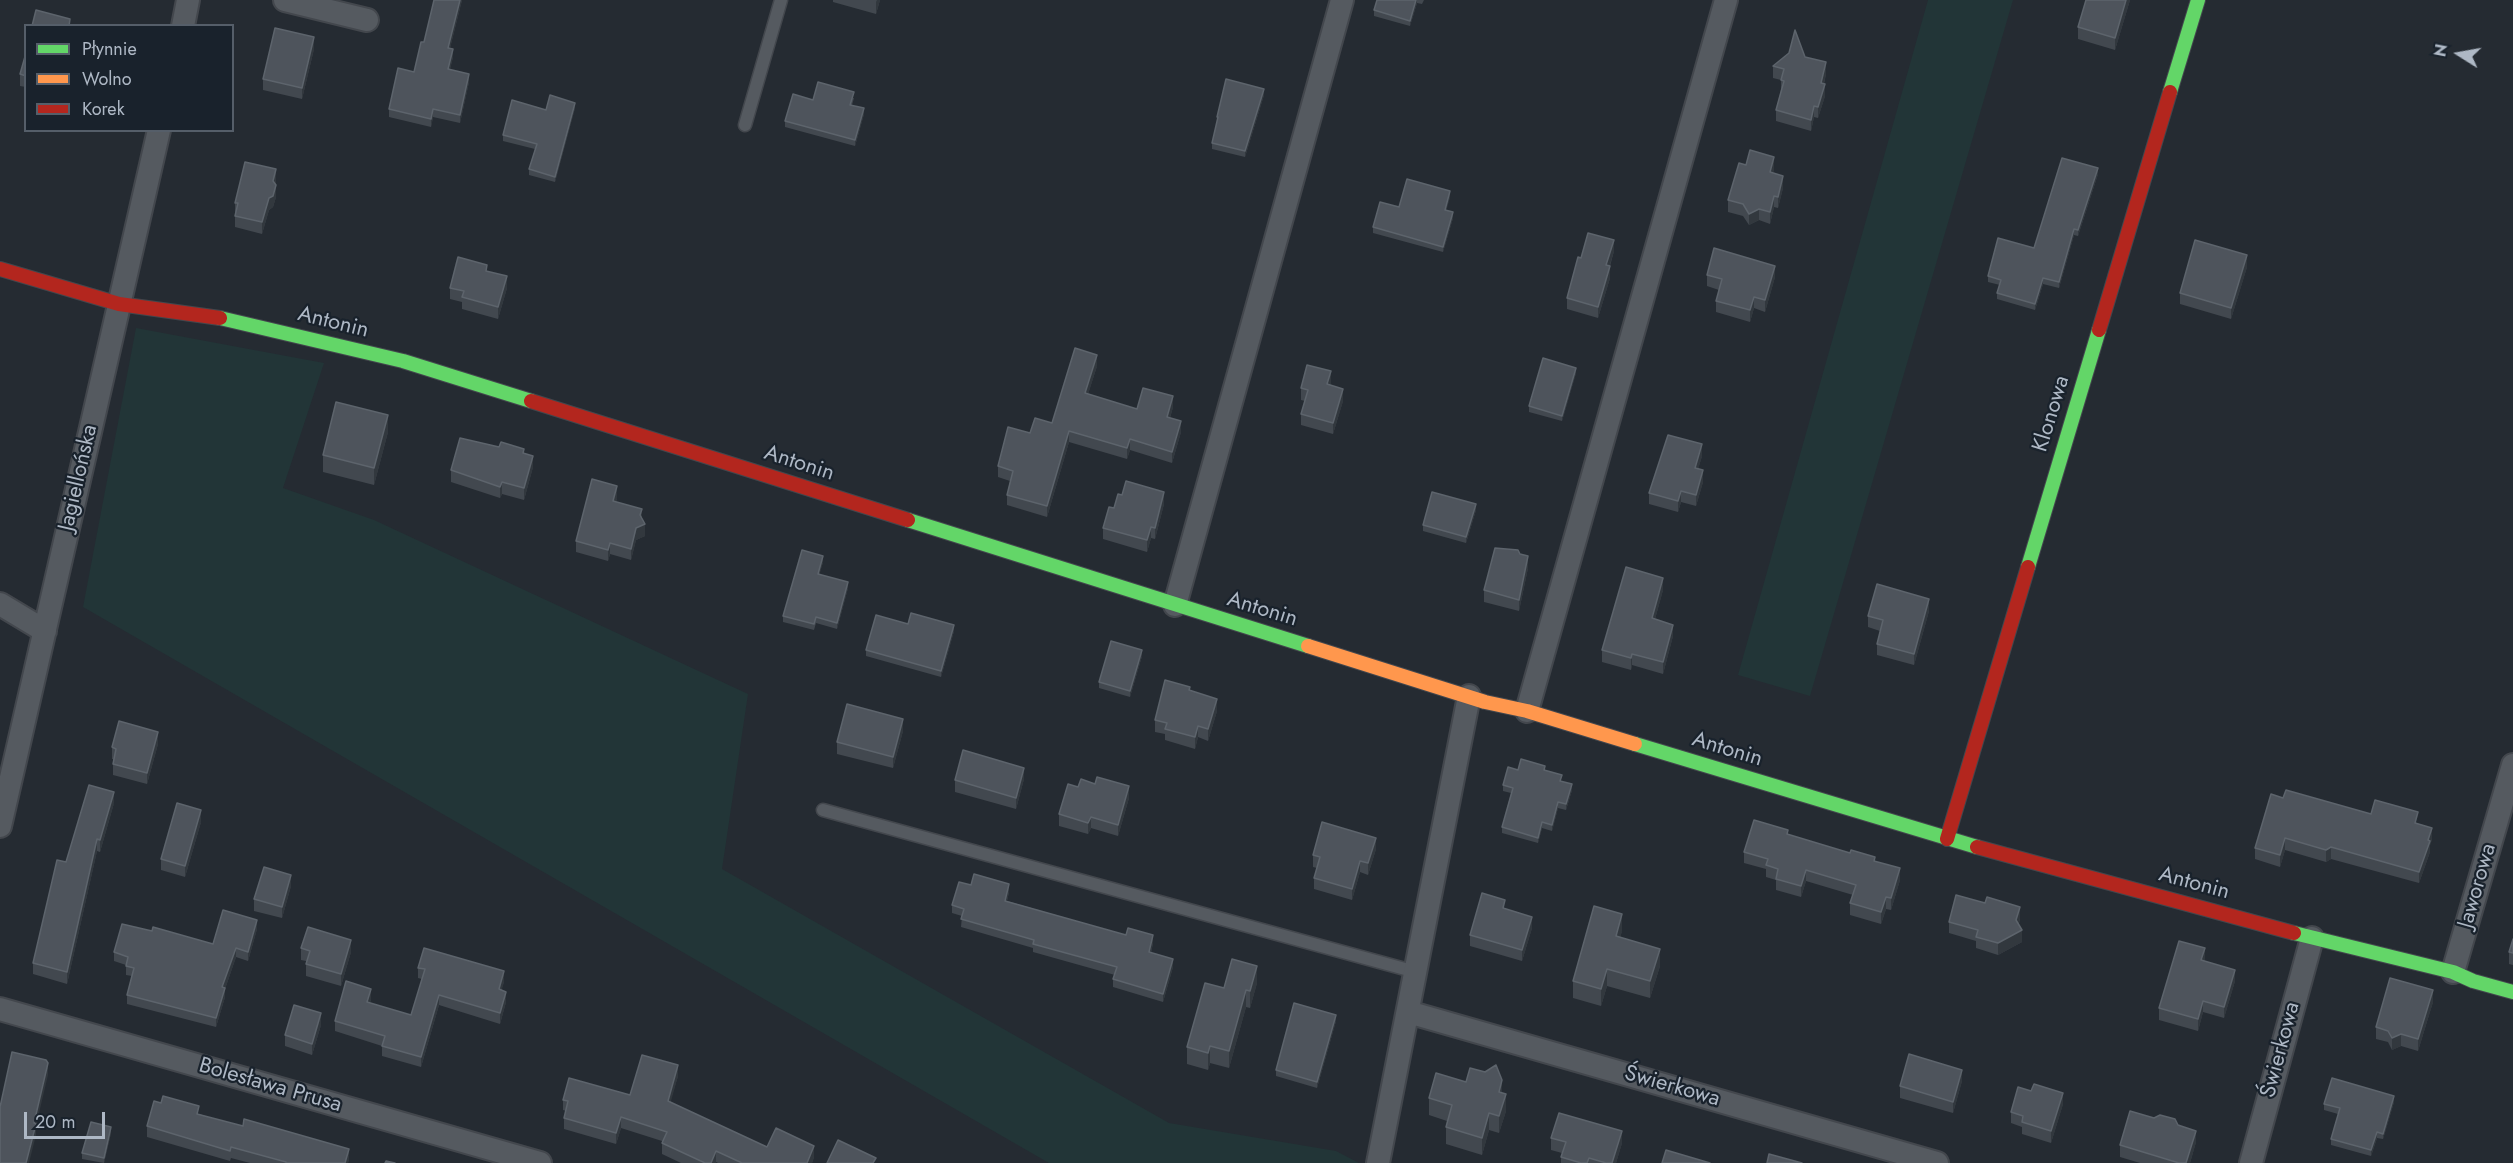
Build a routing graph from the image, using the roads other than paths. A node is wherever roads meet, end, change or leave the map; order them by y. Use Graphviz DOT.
graph roads {
  1 [pos="188,0"];
  2 [pos="285,0"];
  3 [pos="781,0"];
  4 [pos="1342,0"];
  5 [pos="1726,0"];
  6 [pos="2198,0"];
  7 [pos="367,21"];
  8 [pos="183,24"];
  9 [pos="745,125"];
  10 [pos="159,132"];
  11 [pos="0,269"];
  12 [pos="119,304"];
  13 [pos="0,604"];
  14 [pos="1175,606"];
  15 [pos="45,630"];
  16 [pos="1469,696"];
  17 [pos="1527,711"];
  18 [pos="2513,765"];
  19 [pos="823,810"];
  20 [pos="0,826"];
  21 [pos="1947,839"];
  22 [pos="2312,938"];
  23 [pos="1416,972"];
  24 [pos="2453,972"];
  25 [pos="2513,992"];
  26 [pos="0,1009"];
  27 [pos="1408,1012"];
  28 [pos="540,1163"];
  29 [pos="1378,1163"];
  30 [pos="1937,1163"];
  31 [pos="2251,1163"];
  1 -- 8 [label="street"];
  2 -- 7 [label="street"];
  3 -- 9 [label="lane"];
  4 -- 14 [label="street"];
  5 -- 17 [label="street"];
  6 -- 21 [label="street, Klonowa"];
  10 -- 12 [label="street, Jagiellońska"];
  11 -- 12 [label="street, Antonin"];
  12 -- 14 [label="street, Antonin"];
  12 -- 15 [label="street, Jagiellońska"];
  13 -- 15 [label="street"];
  14 -- 16 [label="street, Antonin"];
  15 -- 20 [label="street, Jagiellońska"];
  16 -- 17 [label="street, Antonin"];
  16 -- 23 [label="street"];
  17 -- 21 [label="street, Antonin"];
  18 -- 24 [label="street, Jaworowa"];
  19 -- 23 [label="lane"];
  21 -- 22 [label="street, Antonin"];
  22 -- 24 [label="street, Antonin"];
  22 -- 31 [label="street, Świerkowa"];
  23 -- 27 [label="street"];
  24 -- 25 [label="street, Antonin"];
  26 -- 28 [label="street, Bolesława Prusa"];
  27 -- 29 [label="street"];
  27 -- 30 [label="street, Świerkowa"];
}
